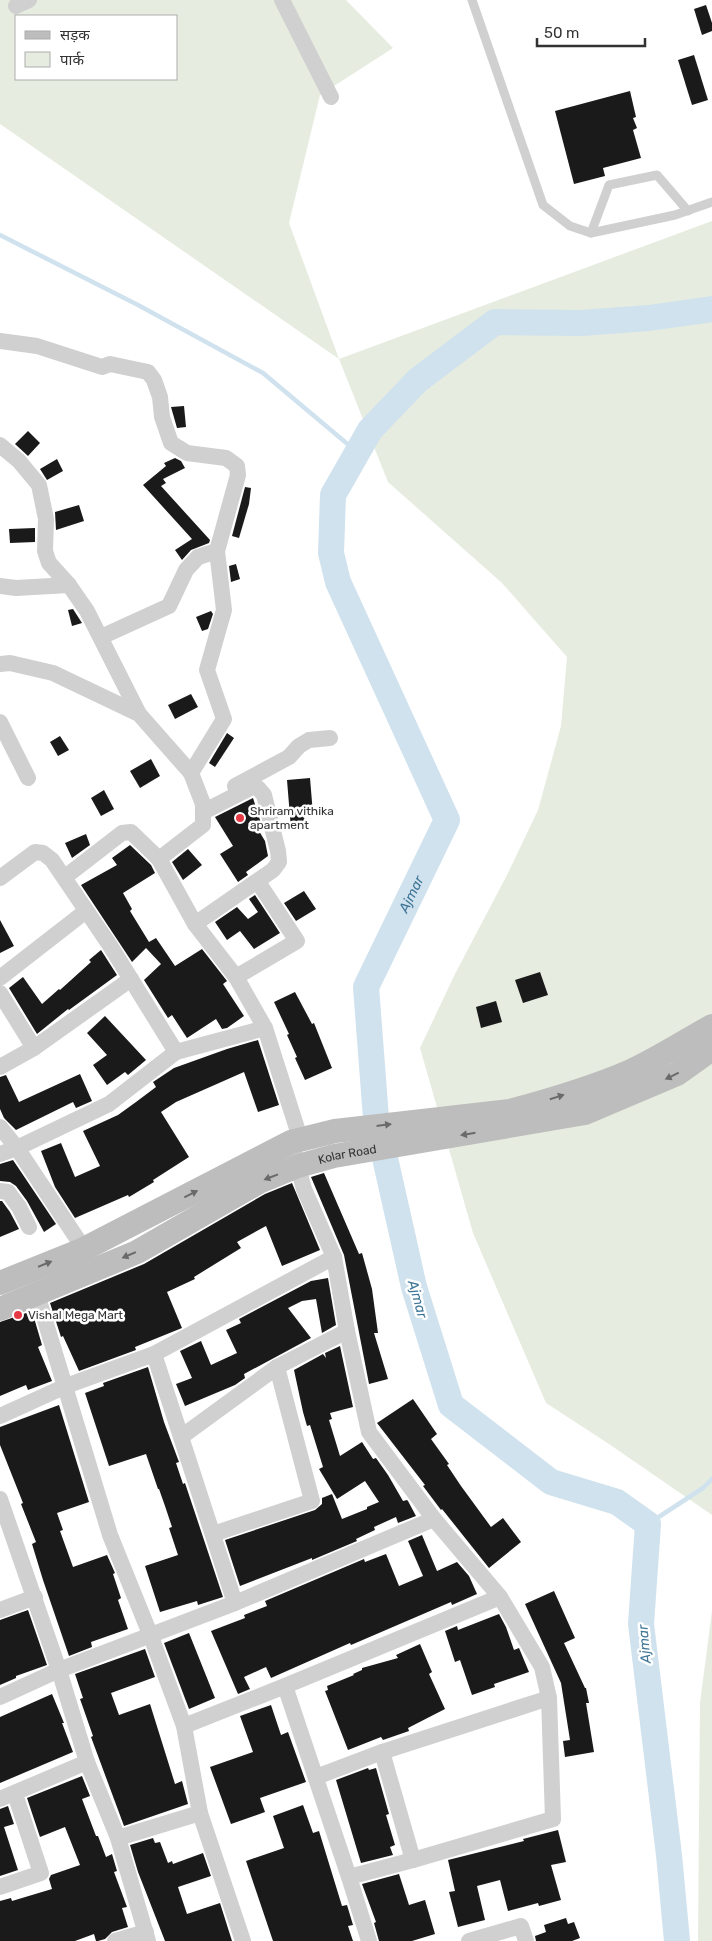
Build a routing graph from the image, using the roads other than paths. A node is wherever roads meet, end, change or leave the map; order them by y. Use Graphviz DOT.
graph roads {
  1 [pos="282,0"];
  2 [pos="472,0"];
  3 [pos="331,97"];
  4 [pos="712,202"];
  5 [pos="688,211"];
  6 [pos="591,233"];
  7 [pos="0,341"];
  8 [pos="0,445"];
  9 [pos="217,551"];
  10 [pos="69,585"];
  11 [pos="0,586"];
  12 [pos="101,637"];
  13 [pos="0,664"];
  14 [pos="139,714"];
  15 [pos="0,722"];
  16 [pos="330,738"];
  17 [pos="191,773"];
  18 [pos="28,778"];
  19 [pos="203,808"];
  20 [pos="159,859"];
  21 [pos="64,877"];
  22 [pos="0,878"];
  23 [pos="258,882"];
  24 [pos="86,912"];
  25 [pos="196,924"];
  26 [pos="236,976"];
  27 [pos="0,978"];
  28 [pos="131,979"];
  29 [pos="0,993"];
  30 [pos="712,1026"];
  31 [pos="265,1028"];
  32 [pos="34,1048"];
  33 [pos="712,1049"];
  34 [pos="176,1052"];
  35 [pos="0,1067"];
  36 [pos="513,1118"];
  37 [pos="0,1126"];
  38 [pos="296,1142"];
  39 [pos="17,1148"];
  40 [pos="0,1154"];
  41 [pos="298,1166"];
  42 [pos="0,1191"];
  43 [pos="29,1228"];
  44 [pos="84,1249"];
  45 [pos="334,1257"];
  46 [pos="0,1283"];
  47 [pos="37,1294"];
  48 [pos="0,1309"];
  49 [pos="347,1331"];
  50 [pos="154,1354"];
  51 [pos="277,1367"];
  52 [pos="66,1386"];
  53 [pos="0,1416"];
  54 [pos="181,1437"];
  55 [pos="0,1499"];
  56 [pos="434,1519"];
  57 [pos="213,1534"];
  58 [pos="35,1597"];
  59 [pos="500,1597"];
  60 [pos="235,1602"];
  61 [pos="0,1610"];
  62 [pos="150,1634"];
  63 [pos="59,1670"];
  64 [pos="285,1686"];
  65 [pos="0,1697"];
  66 [pos="549,1698"];
  67 [pos="184,1726"];
  68 [pos="382,1752"];
  69 [pos="87,1762"];
  70 [pos="316,1777"];
  71 [pos="7,1797"];
  72 [pos="200,1813"];
  73 [pos="118,1838"];
  74 [pos="413,1860"];
  75 [pos="349,1877"];
  76 [pos="0,1886"];
  77 [pos="147,1937"];
  78 [pos="115,1941"];
  79 [pos="243,1941"];
  80 [pos="369,1941"];
  81 [pos="470,1941"];
  82 [pos="526,1941"];
  1 -- 3 [label="street"];
  2 -- 6 [label="lane"];
  4 -- 5 [label="lane"];
  5 -- 6 [label="lane"];
  5 -- 6 [label="lane"];
  7 -- 9 [label="street"];
  8 -- 10 [label="street"];
  9 -- 12 [label="street"];
  9 -- 17 [label="street"];
  10 -- 11 [label="street"];
  10 -- 12 [label="street"];
  12 -- 14 [label="street"];
  13 -- 14 [label="street"];
  14 -- 17 [label="street"];
  15 -- 18 [label="street"];
  16 -- 19 [label="street"];
  17 -- 19 [label="street"];
  19 -- 20 [label="street"];
  19 -- 23 [label="street"];
  20 -- 21 [label="street"];
  20 -- 25 [label="street"];
  21 -- 22 [label="street"];
  21 -- 24 [label="street"];
  23 -- 25 [label="street"];
  23 -- 26 [label="street"];
  24 -- 27 [label="street"];
  24 -- 28 [label="street"];
  25 -- 26 [label="street"];
  26 -- 31 [label="street"];
  28 -- 32 [label="street"];
  28 -- 34 [label="street"];
  29 -- 32 [label="street"];
  36 -- 30 [label="main road, Kolar Road, one-way"];
  31 -- 34 [label="street"];
  31 -- 38 [label="street"];
  32 -- 35 [label="street"];
  33 -- 36 [label="main road, Kolar Road, one-way"];
  34 -- 39 [label="street"];
  38 -- 36 [label="main road, Kolar Road, one-way"];
  36 -- 41 [label="main road, Kolar Road, one-way"];
  37 -- 39 [label="street"];
  38 -- 41 [label="street"];
  44 -- 38 [label="main road, Kolar Road, one-way"];
  39 -- 40 [label="street"];
  39 -- 44 [label="street"];
  41 -- 45 [label="street"];
  41 -- 47 [label="main road, Kolar Road, one-way"];
  42 -- 43 [label="street"];
  46 -- 44 [label="main road, Kolar Road, one-way"];
  45 -- 49 [label="street"];
  45 -- 50 [label="street"];
  47 -- 48 [label="main road, Kolar Road"];
  47 -- 52 [label="street"];
  49 -- 51 [label="street"];
  49 -- 56 [label="street"];
  50 -- 52 [label="street"];
  50 -- 54 [label="street"];
  51 -- 54 [label="street"];
  51 -- 57 [label="street"];
  52 -- 53 [label="street"];
  52 -- 62 [label="street"];
  54 -- 57 [label="street"];
  55 -- 58 [label="street"];
  56 -- 59 [label="street"];
  56 -- 60 [label="street"];
  57 -- 60 [label="street"];
  58 -- 61 [label="street"];
  58 -- 63 [label="street"];
  59 -- 64 [label="street"];
  59 -- 66 [label="street"];
  60 -- 62 [label="street"];
  62 -- 63 [label="street"];
  62 -- 67 [label="street"];
  63 -- 65 [label="street"];
  63 -- 69 [label="street"];
  64 -- 67 [label="street"];
  64 -- 70 [label="street"];
  66 -- 68 [label="street"];
  66 -- 74 [label="street"];
  67 -- 72 [label="street"];
  68 -- 70 [label="street"];
  68 -- 74 [label="street"];
  69 -- 71 [label="street"];
  69 -- 73 [label="street"];
  70 -- 75 [label="street"];
  71 -- 76 [label="street"];
  72 -- 73 [label="street"];
  72 -- 79 [label="street"];
  73 -- 77 [label="street"];
  74 -- 75 [label="street"];
  75 -- 80 [label="street"];
  77 -- 78 [label="street"];
  81 -- 82 [label="street"];
}
